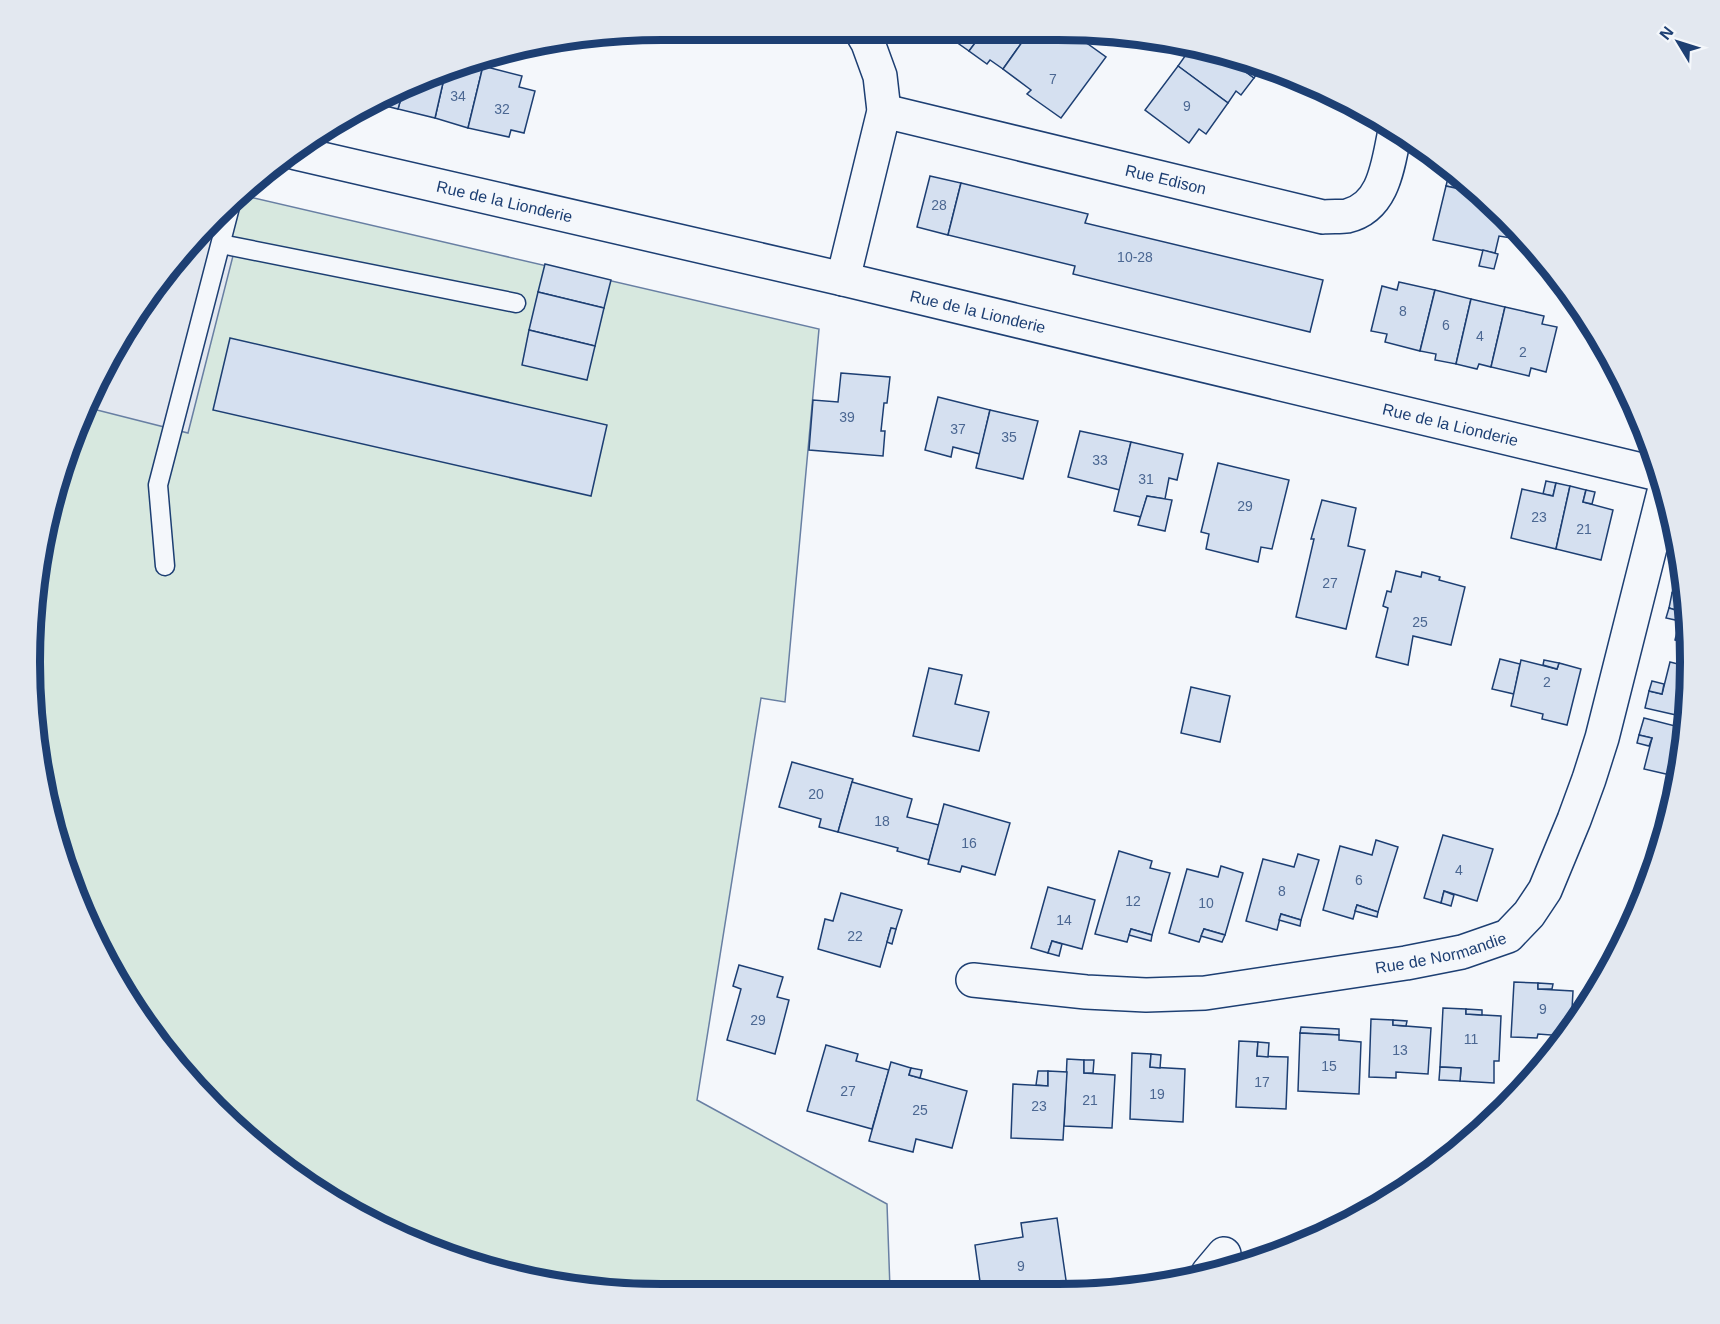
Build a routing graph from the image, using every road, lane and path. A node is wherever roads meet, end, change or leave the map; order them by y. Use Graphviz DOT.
graph roads {
  1 [pos="866,40"];
  2 [pos="884,111"];
  3 [pos="1393,139"];
  4 [pos="304,155"];
  5 [pos="227,219"];
  6 [pos="221,244"];
  7 [pos="843,279"];
  8 [pos="516,303"];
  9 [pos="1650,472"];
  10 [pos="1660,508"];
  11 [pos="165,566"];
  12 [pos="974,980"];
  1 -- 2 [label="street"];
  2 -- 3 [label="street, Rue Edison"];
  2 -- 7 [label="street"];
  4 -- 7 [label="street, Rue de la Lionderie"];
  5 -- 6 [label="lane"];
  6 -- 8 [label="lane"];
  6 -- 11 [label="lane"];
  7 -- 9 [label="street, Rue de la Lionderie"];
  10 -- 12 [label="street, Rue de Normandie"];
}
